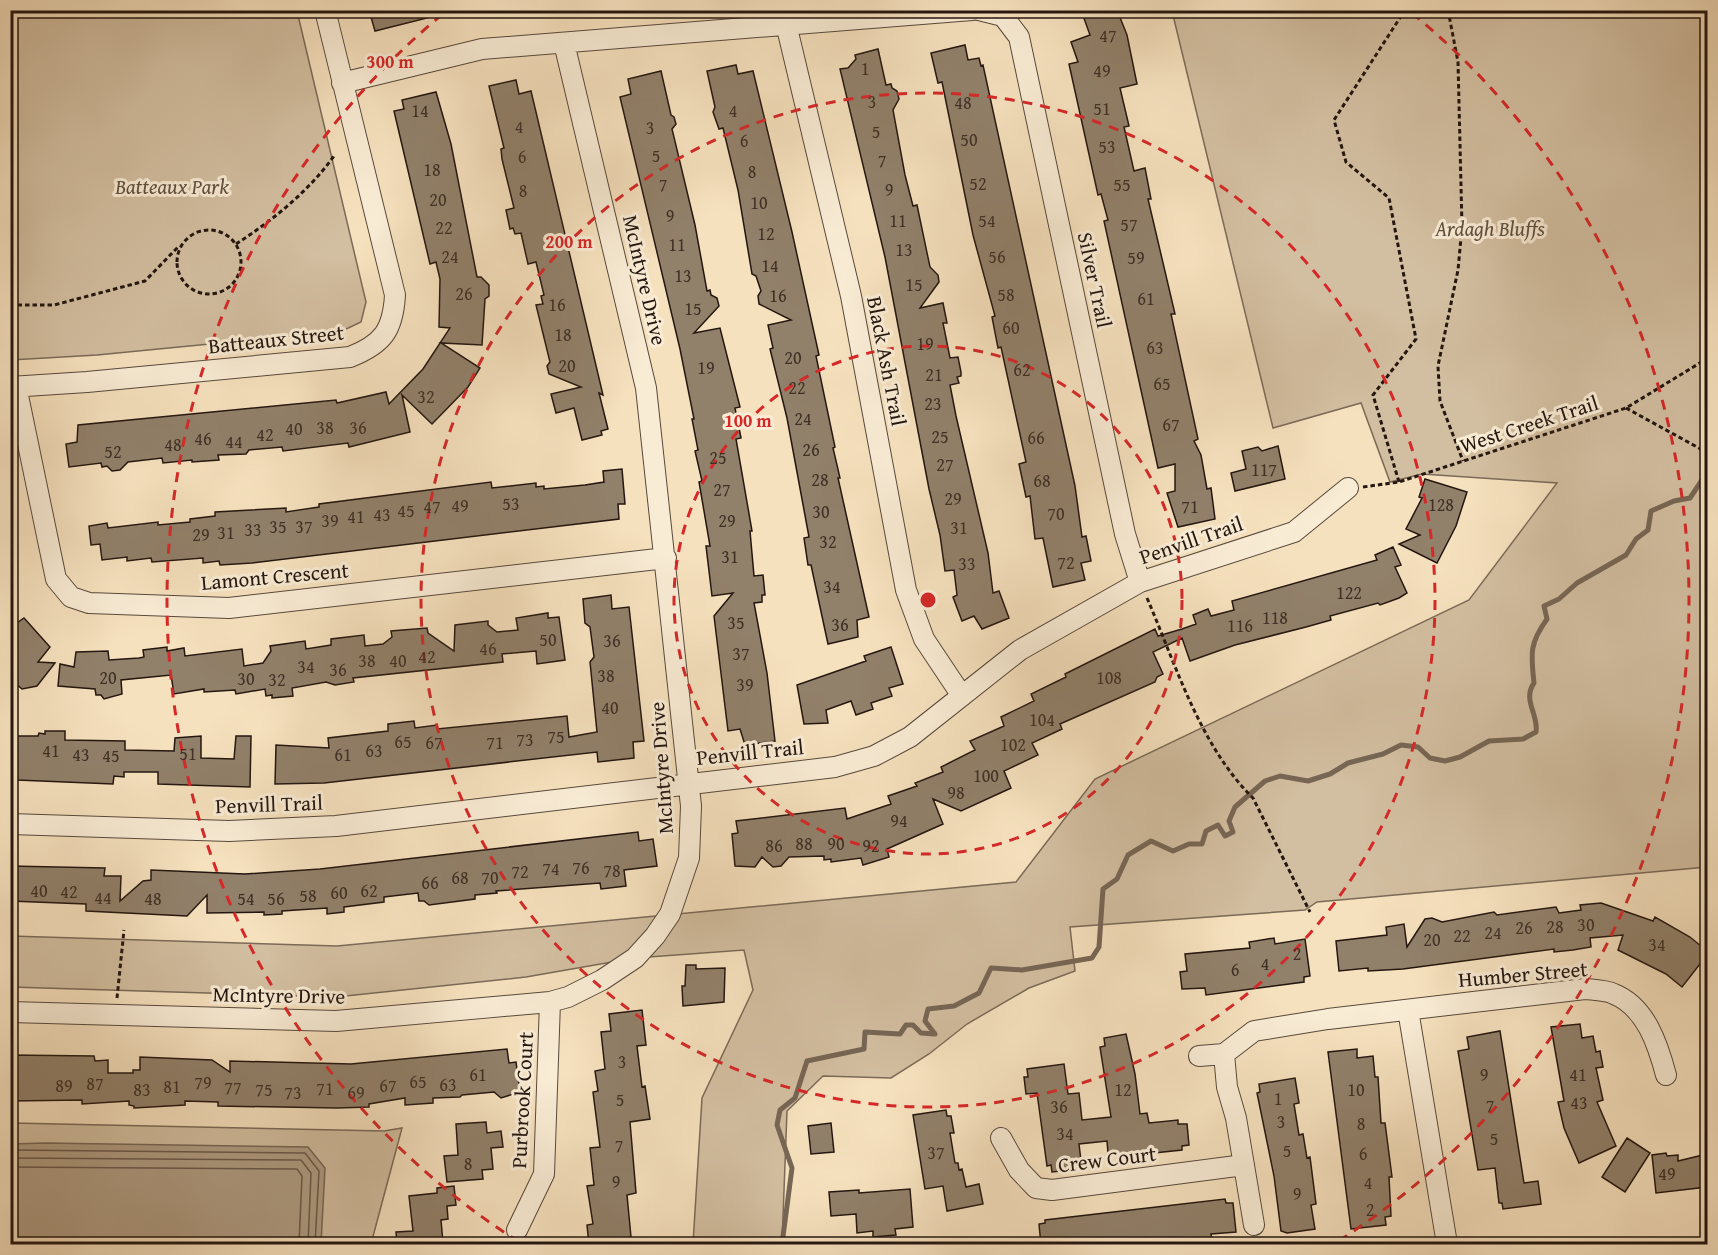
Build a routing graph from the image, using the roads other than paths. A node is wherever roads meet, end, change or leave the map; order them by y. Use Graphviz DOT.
graph roads {
  1 [pos="325,10"];
  2 [pos="972,10"];
  3 [pos="979,10"];
  4 [pos="786,24"];
  5 [pos="564,43"];
  6 [pos="342,83"];
  7 [pos="13,387"];
  8 [pos="1348,488"];
  9 [pos="666,558"];
  10 [pos="1140,582"];
  11 [pos="962,696"];
  12 [pos="690,783"];
  13 [pos="10,824"];
  14 [pos="550,1002"];
  15 [pos="1408,1010"];
  16 [pos="10,1012"];
  17 [pos="1224,1054"];
  18 [pos="1198,1056"];
  19 [pos="1666,1075"];
  20 [pos="1001,1138"];
  21 [pos="1244,1165"];
  22 [pos="1254,1226"];
  23 [pos="517,1230"];
  24 [pos="1447,1245"];
  1 -- 6 [label="street, Batteaux Street"];
  2 -- 4 [label="street"];
  3 -- 10 [label="street, Silver Trail"];
  4 -- 5 [label="street"];
  4 -- 11 [label="street, Black Ash Trail"];
  5 -- 6 [label="street"];
  5 -- 9 [label="street, McIntyre Drive"];
  6 -- 7 [label="street, Batteaux Street"];
  7 -- 9 [label="street, Lamont Crescent"];
  8 -- 10 [label="street, Penvill Trail"];
  9 -- 12 [label="street, McIntyre Drive"];
  10 -- 11 [label="street, Penvill Trail"];
  11 -- 12 [label="street, Penvill Trail"];
  12 -- 13 [label="street, Penvill Trail"];
  12 -- 14 [label="street, McIntyre Drive"];
  14 -- 16 [label="street, McIntyre Drive"];
  14 -- 23 [label="street, Purbrook Court"];
  15 -- 17 [label="street, Humber Street"];
  15 -- 19 [label="street, Humber Street"];
  15 -- 24 [label="street"];
  17 -- 18 [label="street"];
  17 -- 21 [label="street"];
  20 -- 21 [label="street, Crew Court"];
  21 -- 22 [label="street"];
}
